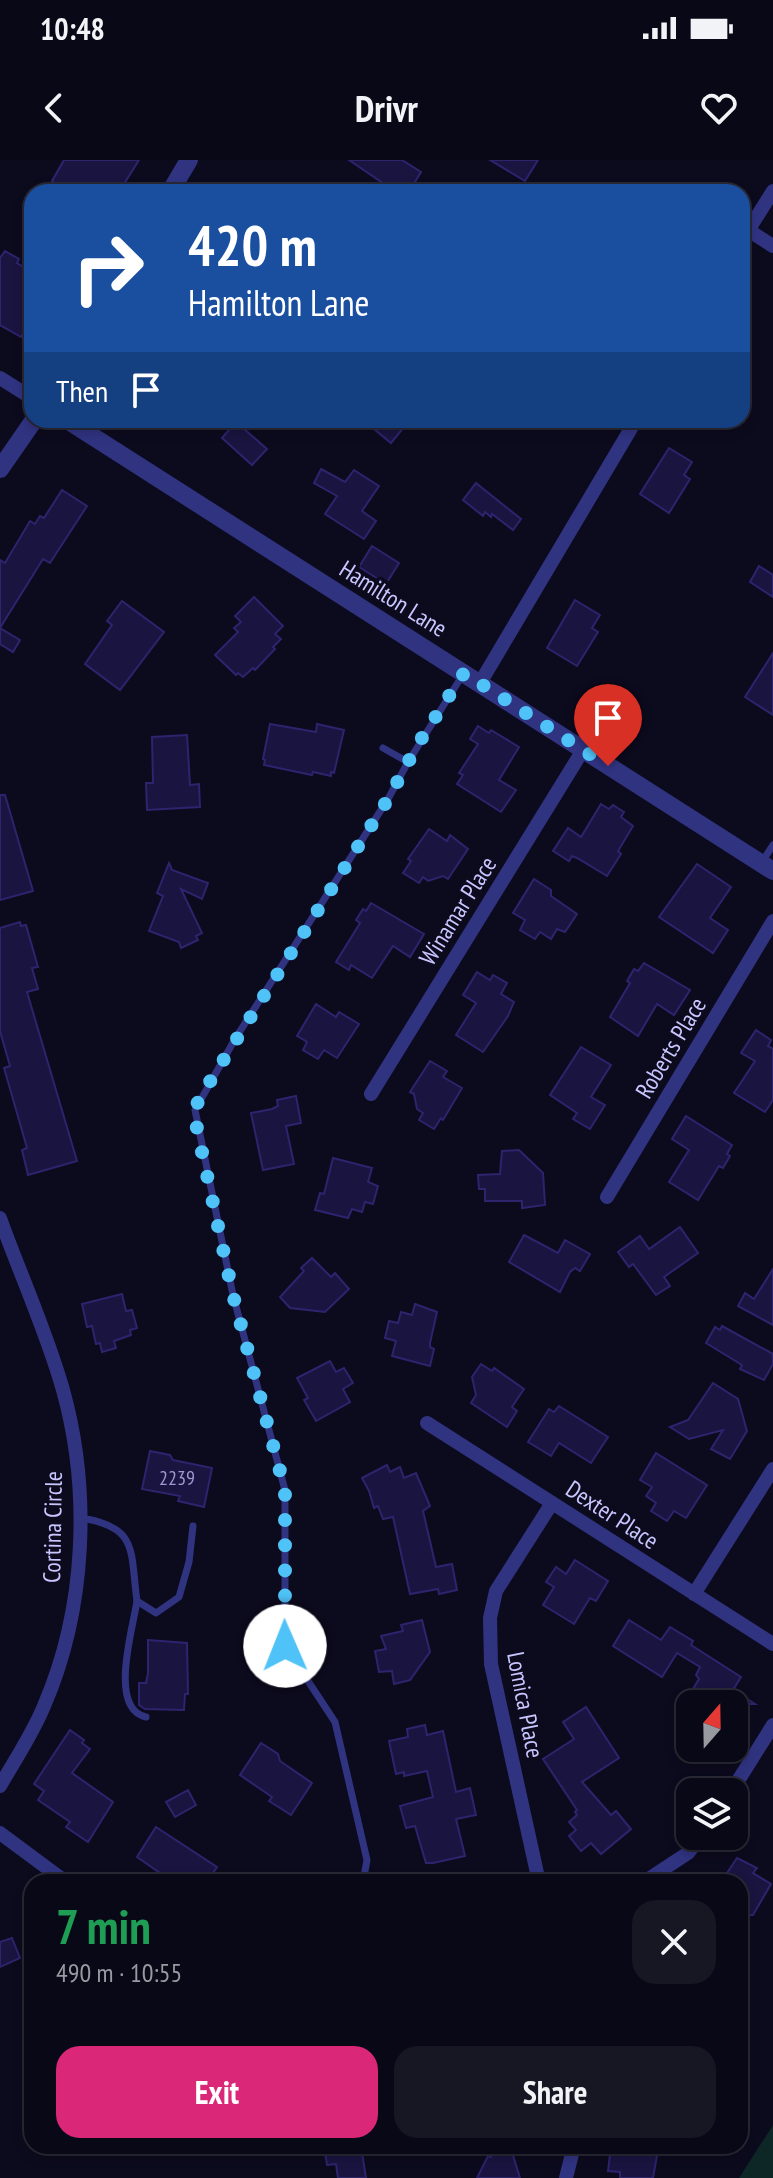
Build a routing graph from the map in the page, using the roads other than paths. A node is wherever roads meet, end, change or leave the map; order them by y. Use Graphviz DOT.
graph roads {
  1 [pos="189,160"];
  2 [pos="175,184"];
  3 [pos="773,191"];
  4 [pos="750,227"];
  5 [pos="750,237"];
  6 [pos="773,246"];
  7 [pos="0,378"];
  8 [pos="24,393"];
  9 [pos="28,428"];
  10 [pos="80,428"];
  11 [pos="631,428"];
  12 [pos="0,469"];
  13 [pos="472,678"];
  14 [pos="383,748"];
  15 [pos="583,750"];
  16 [pos="408,762"];
  17 [pos="773,845"];
  18 [pos="767,868"];
  19 [pos="773,921"];
  20 [pos="371,1094"];
  21 [pos="607,1197"];
  22 [pos="0,1218"];
  23 [pos="427,1423"];
  24 [pos="773,1469"];
  25 [pos="552,1503"];
  26 [pos="79,1518"];
  27 [pos="193,1526"];
  28 [pos="694,1594"];
  29 [pos="137,1601"];
  30 [pos="773,1644"];
  31 [pos="146,1717"];
  32 [pos="773,1725"];
  33 [pos="740,1778"];
  34 [pos="0,1786"];
  35 [pos="0,1833"];
  36 [pos="690,1850"];
  37 [pos="55,1874"];
  38 [pos="364,1874"];
  39 [pos="537,1874"];
  40 [pos="656,1874"];
  41 [pos="572,2154"];
  42 [pos="566,2178"];
  1 -- 2 [label="street"];
  3 -- 4 [label="street"];
  5 -- 6 [label="street"];
  7 -- 8 [label="street"];
  9 -- 12 [label="street"];
  10 -- 13 [label="street, Hamilton Lane"];
  11 -- 13 [label="street"];
  13 -- 15 [label="street, Hamilton Lane"];
  13 -- 16 [label="lane"];
  14 -- 16 [label="lane"];
  15 -- 18 [label="street, Hamilton Lane"];
  15 -- 20 [label="street, Winamar Place"];
  16 -- 38 [label="lane"];
  17 -- 18 [label="lane"];
  19 -- 21 [label="street, Roberts Place"];
  22 -- 26 [label="street, Cortina Circle"];
  23 -- 25 [label="street, Dexter Place"];
  24 -- 28 [label="street"];
  25 -- 28 [label="street, Dexter Place"];
  25 -- 39 [label="street, Lomica Place"];
  26 -- 29 [label="lane"];
  26 -- 34 [label="street, Cortina Circle"];
  27 -- 29 [label="lane"];
  28 -- 30 [label="street, Dexter Place"];
  29 -- 31 [label="lane"];
  32 -- 33 [label="street"];
  35 -- 37 [label="street"];
  36 -- 40 [label="street"];
  41 -- 42 [label="street"];
}
